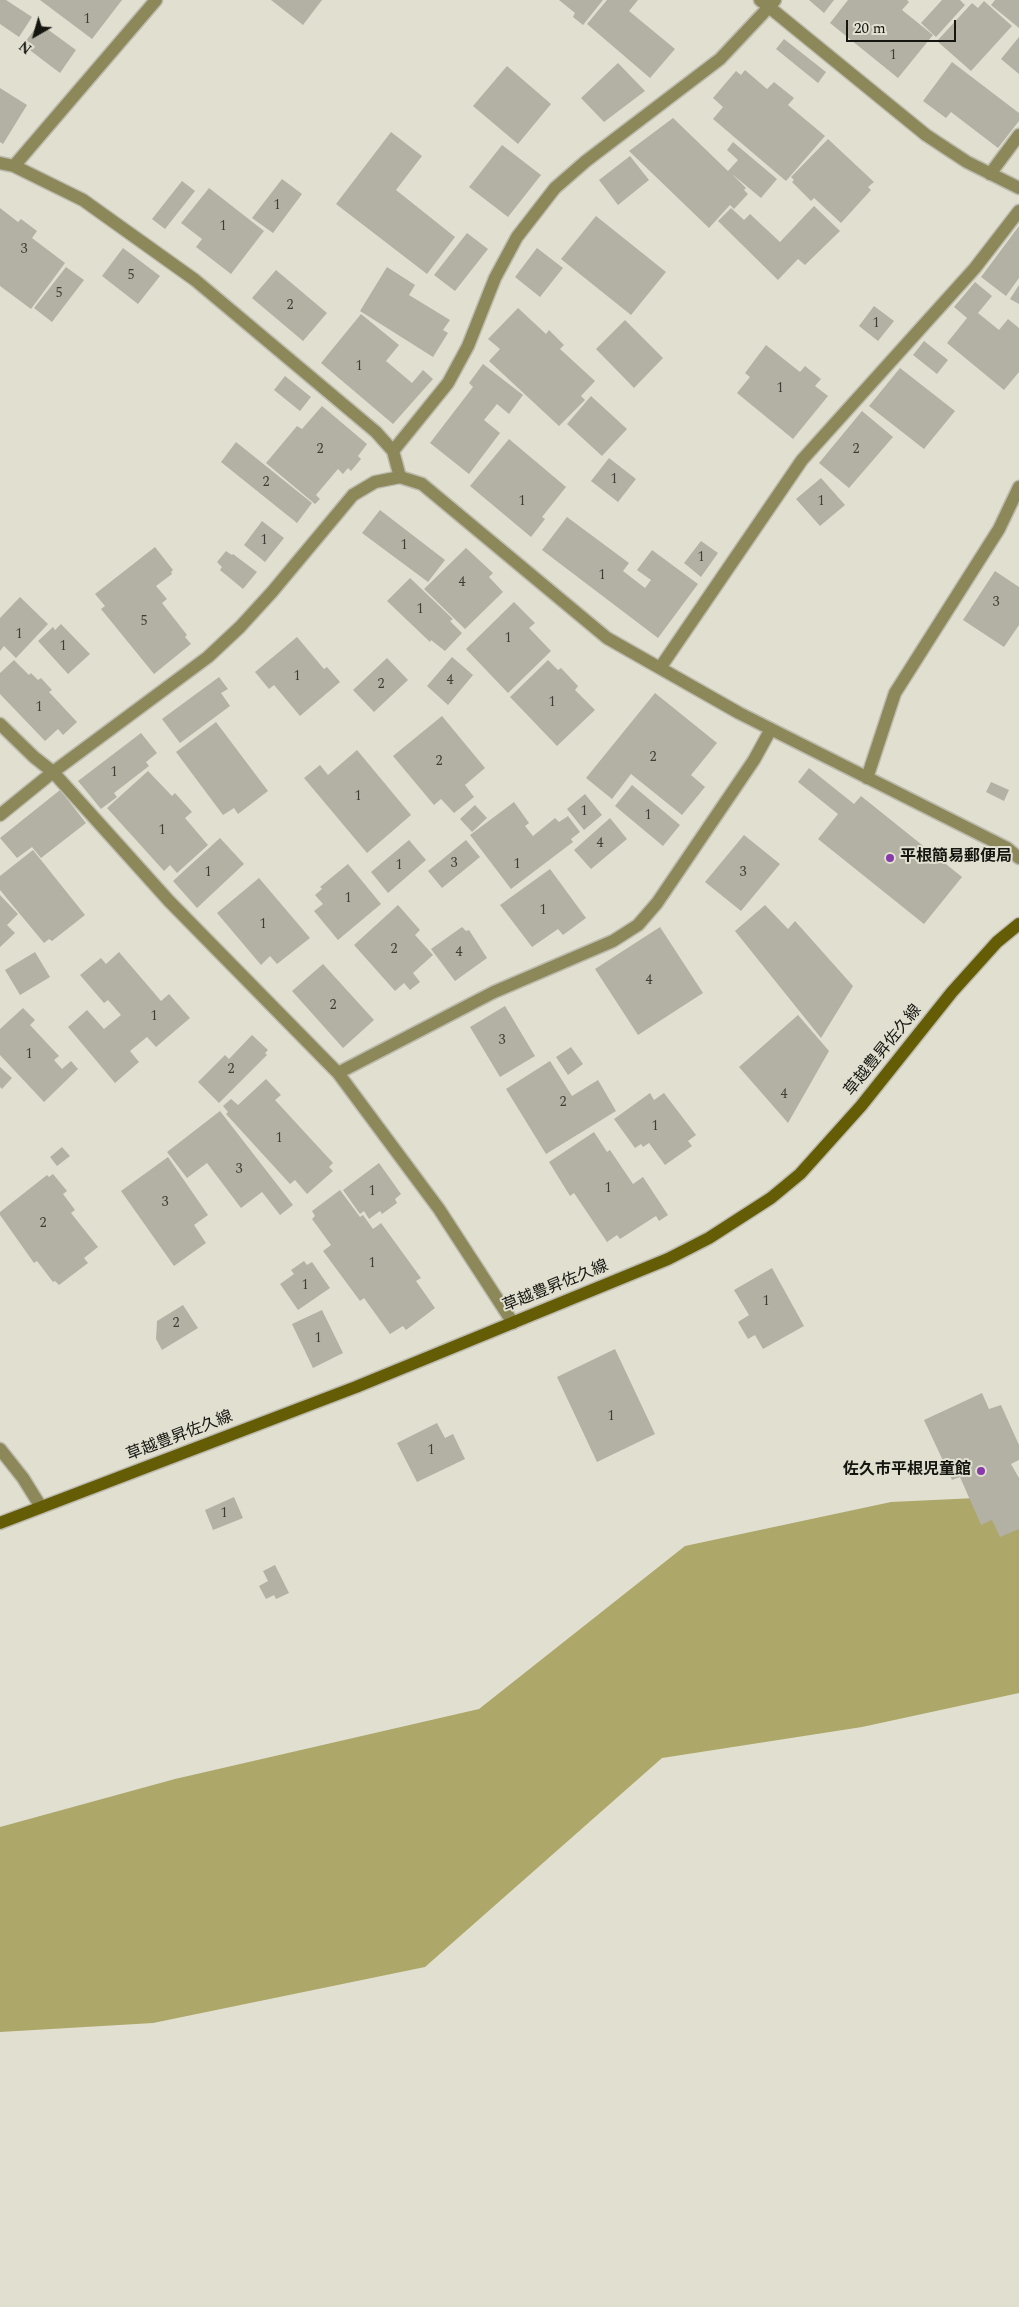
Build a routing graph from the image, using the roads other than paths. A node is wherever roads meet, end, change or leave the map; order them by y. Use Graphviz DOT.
graph roads {
  1 [pos="156,0"];
  2 [pos="768,2"];
  3 [pos="1019,134"];
  4 [pos="0,163"];
  5 [pos="14,166"];
  6 [pos="990,174"];
  7 [pos="1019,188"];
  8 [pos="1019,211"];
  9 [pos="393,451"];
  10 [pos="400,477"];
  11 [pos="1019,487"];
  12 [pos="660,668"];
  13 [pos="0,724"];
  14 [pos="771,729"];
  15 [pos="53,772"];
  16 [pos="867,778"];
  17 [pos="0,815"];
  18 [pos="1019,858"];
  19 [pos="1019,924"];
  20 [pos="338,1073"];
  21 [pos="513,1323"];
  22 [pos="0,1450"];
  23 [pos="41,1507"];
  24 [pos="0,1523"];
  1 -- 5 [label="street"];
  2 -- 6 [label="street"];
  2 -- 9 [label="street"];
  3 -- 6 [label="street"];
  4 -- 5 [label="street"];
  5 -- 9 [label="street"];
  6 -- 7 [label="street"];
  8 -- 12 [label="street"];
  9 -- 10 [label="street"];
  10 -- 12 [label="street"];
  10 -- 15 [label="street"];
  11 -- 16 [label="street"];
  12 -- 14 [label="street"];
  13 -- 15 [label="street"];
  14 -- 16 [label="street"];
  14 -- 20 [label="street"];
  15 -- 17 [label="street"];
  15 -- 20 [label="street"];
  16 -- 18 [label="street"];
  19 -- 21 [label="main road, 草越豊昇佐久線"];
  20 -- 21 [label="street"];
  21 -- 23 [label="main road, 草越豊昇佐久線"];
  22 -- 23 [label="street"];
  23 -- 24 [label="main road, 草越豊昇佐久線"];
}
